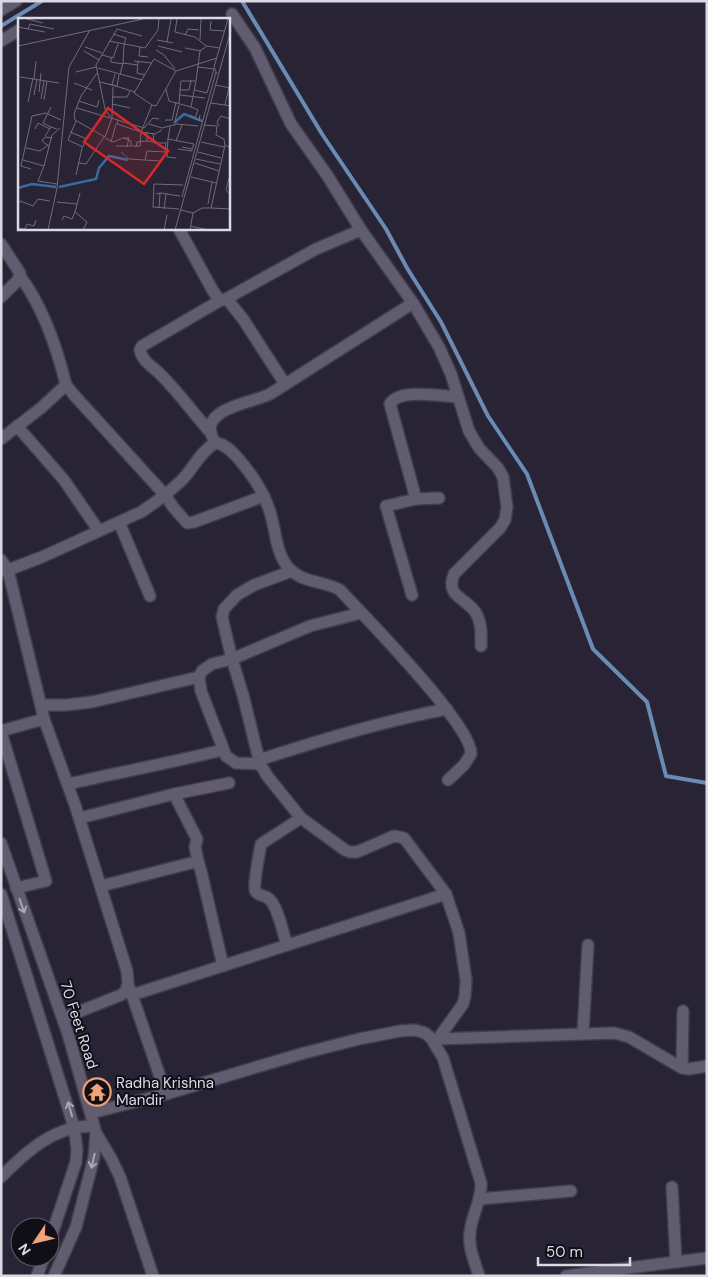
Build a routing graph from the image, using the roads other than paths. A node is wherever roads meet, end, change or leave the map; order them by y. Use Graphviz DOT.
graph roads {
  1 [pos="16,1"];
  2 [pos="1,10"];
  3 [pos="232,14"];
  4 [pos="18,31"];
  5 [pos="1,41"];
  6 [pos="180,230"];
  7 [pos="361,230"];
  8 [pos="1,244"];
  9 [pos="20,276"];
  10 [pos="1,297"];
  11 [pos="224,300"];
  12 [pos="414,303"];
  13 [pos="285,384"];
  14 [pos="66,385"];
  15 [pos="457,397"];
  16 [pos="17,426"];
  17 [pos="1,438"];
  18 [pos="213,438"];
  19 [pos="165,495"];
  20 [pos="264,496"];
  21 [pos="439,498"];
  22 [pos="416,499"];
  23 [pos="119,522"];
  24 [pos="99,531"];
  25 [pos="3,567"];
  26 [pos="292,571"];
  27 [pos="412,595"];
  28 [pos="150,596"];
  29 [pos="361,613"];
  30 [pos="481,646"];
  31 [pos="232,659"];
  32 [pos="200,677"];
  33 [pos="41,705"];
  34 [pos="447,709"];
  35 [pos="44,719"];
  36 [pos="1,731"];
  37 [pos="222,750"];
  38 [pos="260,762"];
  39 [pos="448,780"];
  40 [pos="229,783"];
  41 [pos="68,784"];
  42 [pos="174,794"];
  43 [pos="80,818"];
  44 [pos="301,818"];
  45 [pos="1,843"];
  46 [pos="199,865"];
  47 [pos="101,886"];
  48 [pos="16,888"];
  49 [pos="1,894"];
  50 [pos="446,894"];
  51 [pos="287,945"];
  52 [pos="588,945"];
  53 [pos="223,966"];
  54 [pos="128,983"];
  55 [pos="132,995"];
  56 [pos="682,1011"];
  57 [pos="63,1018"];
  58 [pos="583,1033"];
  59 [pos="437,1041"];
  60 [pos="707,1066"];
  61 [pos="682,1068"];
  62 [pos="166,1094"];
  63 [pos="91,1113"];
  64 [pos="74,1127"];
  65 [pos="95,1130"];
  66 [pos="1,1177"];
  67 [pos="672,1187"];
  68 [pos="571,1192"];
  69 [pos="479,1199"];
  70 [pos="58,1217"];
  71 [pos="707,1258"];
  72 [pos="676,1262"];
  73 [pos="644,1271"];
  74 [pos="586,1274"];
  75 [pos="54,1276"];
  76 [pos="153,1276"];
  77 [pos="479,1276"];
  78 [pos="566,1276"];
  1 -- 2 [label="street"];
  3 -- 7 [label="street"];
  4 -- 5 [label="street"];
  6 -- 11 [label="street"];
  7 -- 11 [label="street"];
  7 -- 12 [label="street"];
  8 -- 9 [label="street"];
  9 -- 10 [label="street"];
  9 -- 14 [label="street"];
  11 -- 13 [label="street"];
  11 -- 18 [label="street"];
  12 -- 13 [label="street"];
  12 -- 15 [label="street"];
  13 -- 18 [label="street"];
  14 -- 16 [label="street"];
  14 -- 19 [label="street"];
  15 -- 22 [label="street"];
  15 -- 30 [label="street"];
  16 -- 17 [label="street"];
  16 -- 24 [label="street"];
  18 -- 19 [label="street"];
  18 -- 20 [label="street"];
  19 -- 20 [label="street"];
  19 -- 23 [label="street"];
  20 -- 26 [label="street"];
  21 -- 22 [label="street"];
  22 -- 27 [label="street"];
  23 -- 24 [label="street"];
  23 -- 28 [label="street"];
  24 -- 25 [label="street"];
  25 -- 33 [label="street"];
  26 -- 29 [label="street"];
  26 -- 31 [label="street"];
  29 -- 31 [label="street"];
  29 -- 34 [label="street"];
  31 -- 32 [label="street"];
  31 -- 38 [label="street"];
  32 -- 33 [label="street"];
  32 -- 37 [label="street"];
  33 -- 35 [label="street"];
  34 -- 38 [label="street"];
  34 -- 39 [label="street"];
  35 -- 36 [label="street"];
  35 -- 41 [label="street"];
  36 -- 48 [label="street"];
  37 -- 38 [label="street"];
  37 -- 41 [label="street"];
  38 -- 44 [label="street"];
  40 -- 42 [label="street"];
  41 -- 43 [label="street"];
  42 -- 43 [label="street"];
  42 -- 46 [label="street"];
  43 -- 47 [label="street"];
  44 -- 50 [label="street"];
  44 -- 51 [label="street"];
  45 -- 48 [label="street, 70 Feet Road"];
  46 -- 47 [label="street"];
  46 -- 53 [label="street"];
  47 -- 54 [label="street"];
  48 -- 57 [label="street, 70 Feet Road, one-way"];
  64 -- 49 [label="street, one-way"];
  50 -- 51 [label="street"];
  50 -- 59 [label="street"];
  51 -- 53 [label="street"];
  52 -- 58 [label="street"];
  53 -- 55 [label="street"];
  54 -- 55 [label="street"];
  54 -- 57 [label="street"];
  55 -- 62 [label="street"];
  56 -- 61 [label="street"];
  57 -- 63 [label="street, 70 Feet Road"];
  58 -- 59 [label="street"];
  58 -- 61 [label="street"];
  59 -- 62 [label="street"];
  59 -- 69 [label="street"];
  60 -- 61 [label="street"];
  62 -- 63 [label="street"];
  63 -- 65 [label="street, 70 Feet Road"];
  64 -- 65 [label="street"];
  64 -- 66 [label="street"];
  64 -- 70 [label="street"];
  65 -- 75 [label="street, 70 Feet Road, one-way"];
  65 -- 76 [label="street"];
  67 -- 72 [label="street"];
  68 -- 69 [label="street"];
  69 -- 77 [label="street"];
  71 -- 72 [label="street"];
  72 -- 73 [label="street"];
  73 -- 74 [label="street"];
  74 -- 78 [label="street"];
}
